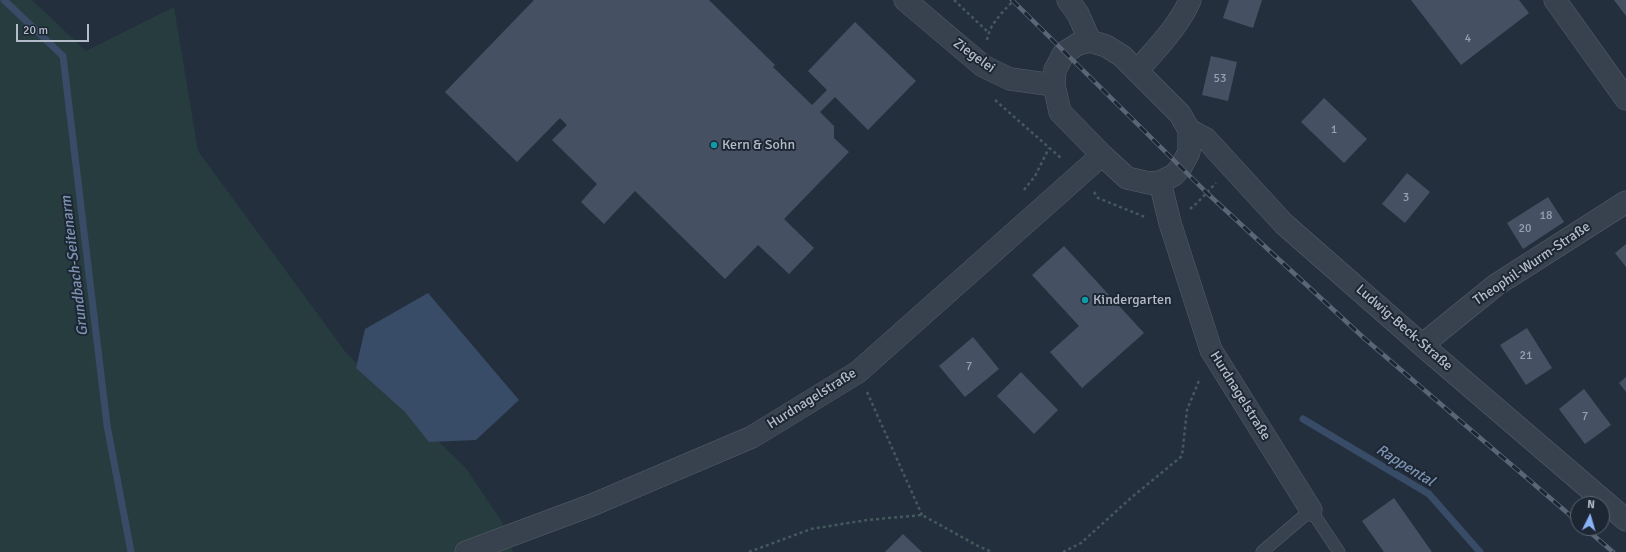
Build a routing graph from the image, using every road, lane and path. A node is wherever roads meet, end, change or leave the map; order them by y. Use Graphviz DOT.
graph roads {
  1 [pos="906,0"];
  2 [pos="954,0"];
  3 [pos="1068,0"];
  4 [pos="1190,0"];
  5 [pos="1555,0"];
  6 [pos="989,32"];
  7 [pos="1090,41"];
  8 [pos="1138,70"];
  9 [pos="1054,85"];
  10 [pos="1626,99"];
  11 [pos="1189,130"];
  12 [pos="1102,155"];
  13 [pos="1231,166"];
  14 [pos="1160,182"];
  15 [pos="1626,202"];
  16 [pos="1170,223"];
  17 [pos="1422,345"];
  18 [pos="1211,350"];
  19 [pos="858,372"];
  20 [pos="1311,510"];
  21 [pos="922,515"];
  22 [pos="1626,520"];
  23 [pos="466,552"];
  24 [pos="749,552"];
  25 [pos="992,552"];
  26 [pos="1063,552"];
  27 [pos="1262,552"];
  28 [pos="1338,552"];
  1 -- 9 [label="street, Ziegelei"];
  2 -- 6 [label="path"];
  3 -- 7 [label="street"];
  4 -- 8 [label="street"];
  5 -- 10 [label="street"];
  7 -- 8 [label="street"];
  7 -- 9 [label="street"];
  8 -- 11 [label="street"];
  9 -- 12 [label="street"];
  11 -- 13 [label="street, Ludwig-Beck-Straße"];
  11 -- 14 [label="street"];
  12 -- 14 [label="street"];
  12 -- 19 [label="street, Hurdnagelstraße"];
  13 -- 16 [label="path"];
  13 -- 17 [label="street, Ludwig-Beck-Straße"];
  14 -- 16 [label="street, Hurdnagelstraße"];
  15 -- 17 [label="street, Theophil-Wurm-Straße"];
  16 -- 18 [label="street, Hurdnagelstraße"];
  17 -- 22 [label="street, Ludwig-Beck-Straße"];
  18 -- 20 [label="street, Hurdnagelstraße"];
  18 -- 26 [label="path"];
  19 -- 21 [label="path"];
  19 -- 23 [label="street, Hurdnagelstraße"];
  20 -- 27 [label="lane"];
  20 -- 28 [label="lane"];
  21 -- 24 [label="path"];
  21 -- 25 [label="path"];
}
